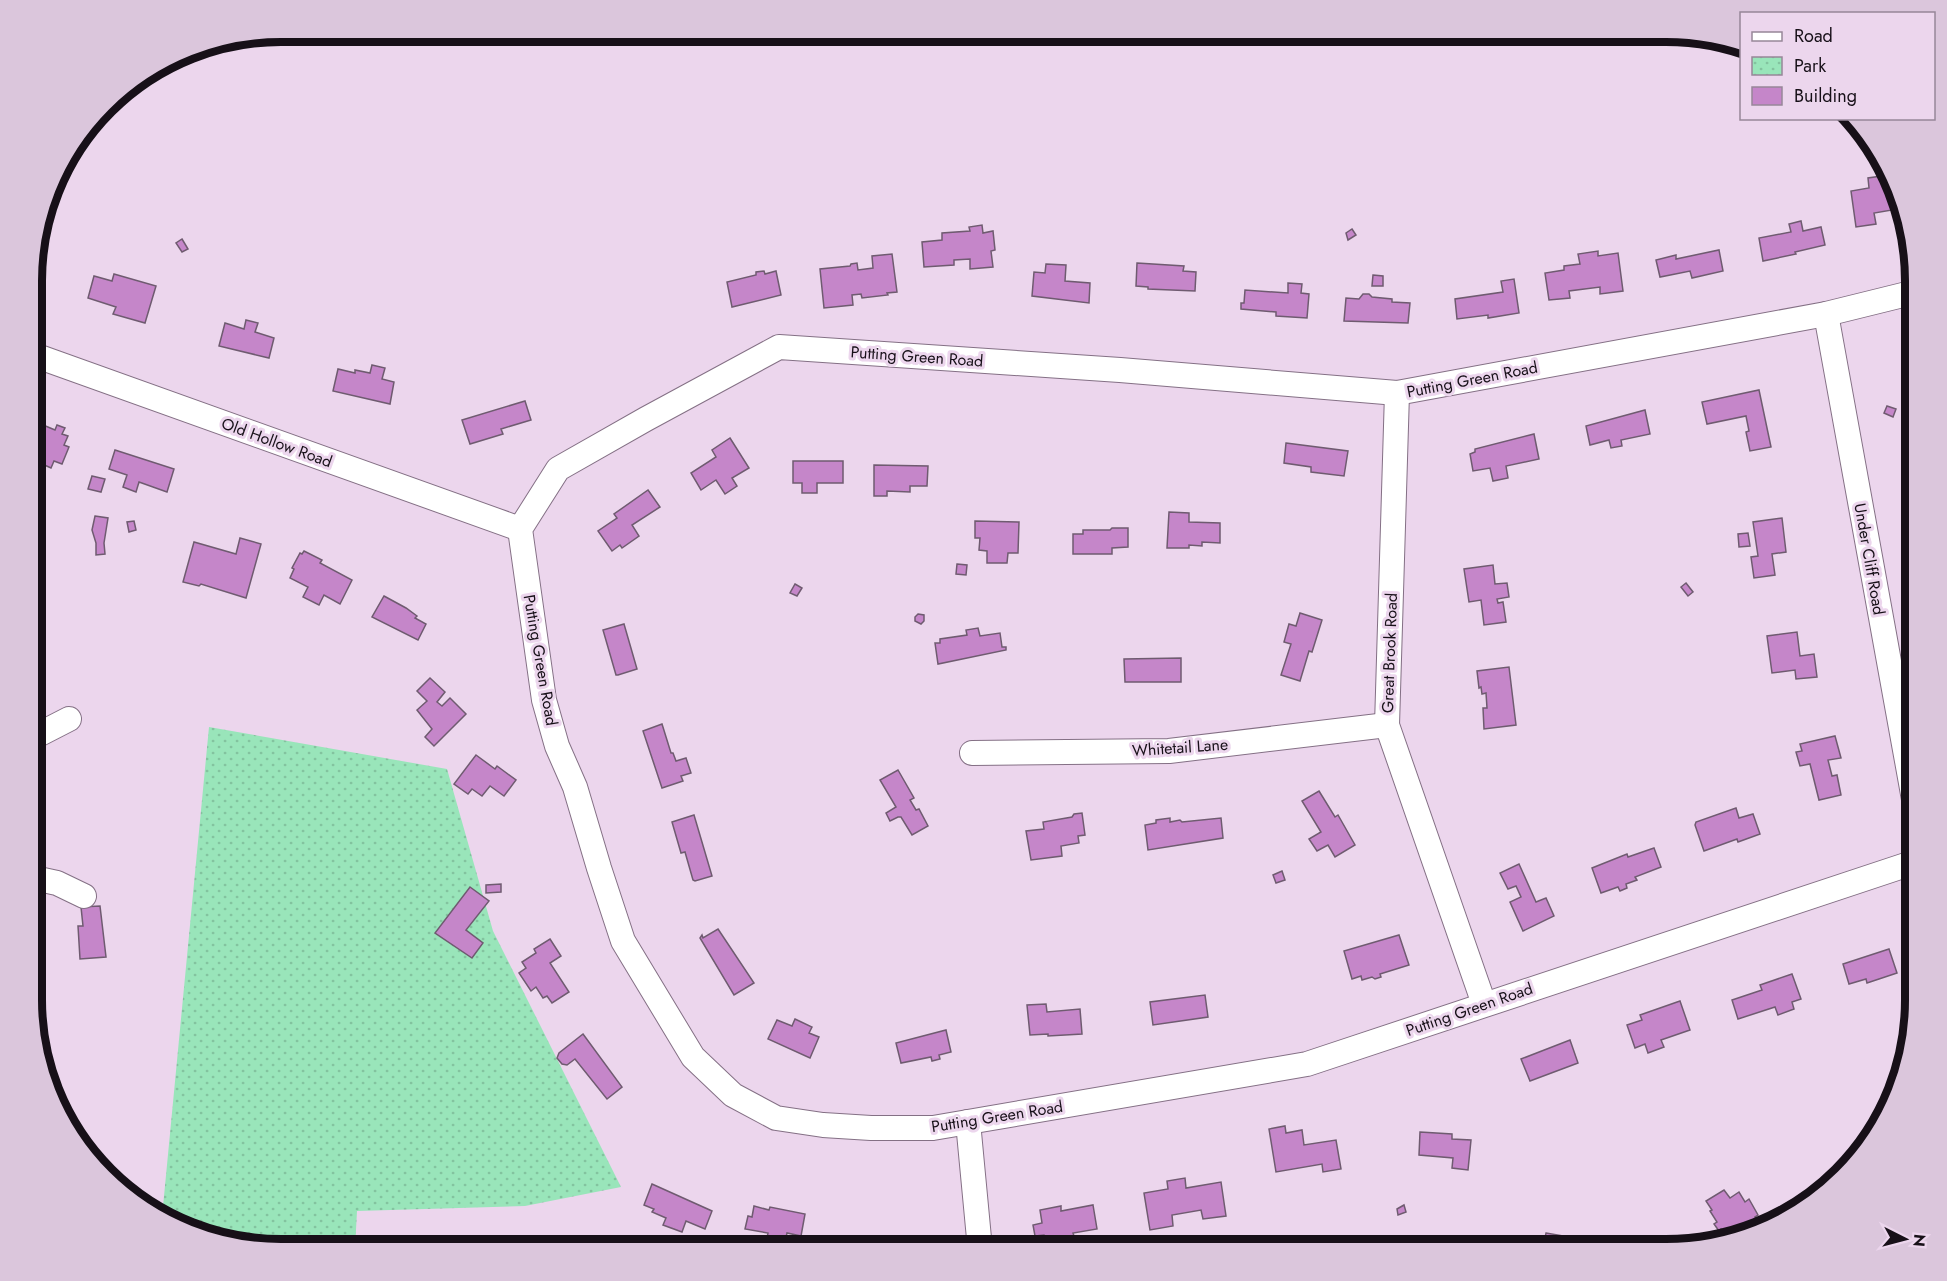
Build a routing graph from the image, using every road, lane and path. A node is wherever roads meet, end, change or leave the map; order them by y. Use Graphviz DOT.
graph roads {
  1 [pos="1905,294"];
  2 [pos="1826,314"];
  3 [pos="42,358"];
  4 [pos="1397,393"];
  5 [pos="520,529"];
  6 [pos="69,719"];
  7 [pos="1387,725"];
  8 [pos="42,733"];
  9 [pos="1905,750"];
  10 [pos="972,753"];
  11 [pos="1905,865"];
  12 [pos="42,880"];
  13 [pos="84,896"];
  14 [pos="1484,1004"];
  15 [pos="968,1122"];
  16 [pos="979,1239"];
  1 -- 2 [label="street, Putting Green Road"];
  2 -- 4 [label="street, Putting Green Road"];
  2 -- 9 [label="street, Under Cliff Road"];
  3 -- 5 [label="street, Old Hollow Road"];
  4 -- 5 [label="street, Putting Green Road"];
  4 -- 7 [label="street, Great Brook Road"];
  5 -- 15 [label="street, Putting Green Road"];
  6 -- 8 [label="street"];
  7 -- 10 [label="street, Whitetail Lane"];
  7 -- 14 [label="street, Great Brook Road"];
  11 -- 14 [label="street, Putting Green Road"];
  12 -- 13 [label="street"];
  14 -- 15 [label="street, Putting Green Road"];
  15 -- 16 [label="street"];
}
